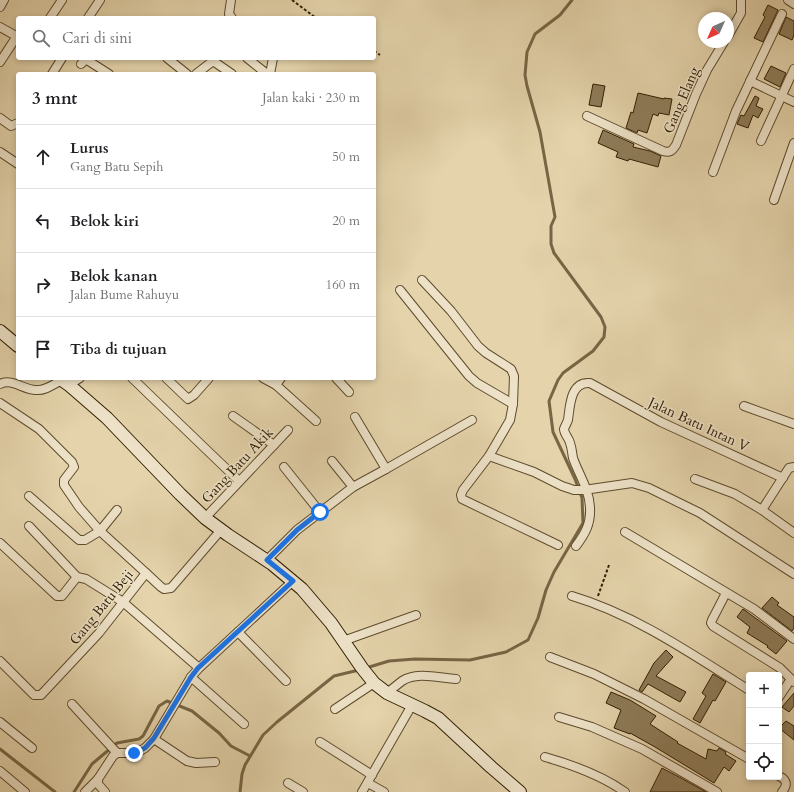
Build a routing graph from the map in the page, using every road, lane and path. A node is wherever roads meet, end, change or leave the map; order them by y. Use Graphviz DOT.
graph roads {
  1 [pos="4,0"];
  2 [pos="62,0"];
  3 [pos="100,0"];
  4 [pos="231,0"];
  5 [pos="292,0"];
  6 [pos="741,0"];
  7 [pos="788,0"];
  8 [pos="794,4"];
  9 [pos="0,7"];
  10 [pos="782,14"];
  11 [pos="51,16"];
  12 [pos="89,16"];
  13 [pos="230,16"];
  14 [pos="313,16"];
  15 [pos="734,26"];
  16 [pos="0,27"];
  17 [pos="16,36"];
  18 [pos="16,38"];
  19 [pos="720,48"];
  20 [pos="376,52"];
  21 [pos="380,55"];
  22 [pos="59,60"];
  23 [pos="87,60"];
  24 [pos="87,60"];
  25 [pos="170,60"];
  26 [pos="250,60"];
  27 [pos="272,60"];
  28 [pos="0,62"];
  29 [pos="81,64"];
  30 [pos="794,69"];
  31 [pos="53,72"];
  32 [pos="105,72"];
  33 [pos="184,72"];
  34 [pos="199,72"];
  35 [pos="229,72"];
  36 [pos="266,72"];
  37 [pos="270,72"];
  38 [pos="750,81"];
  39 [pos="780,96"];
  40 [pos="794,102"];
  41 [pos="587,116"];
  42 [pos="0,118"];
  43 [pos="16,124"];
  44 [pos="761,141"];
  45 [pos="794,143"];
  46 [pos="0,152"];
  47 [pos="16,163"];
  48 [pos="713,172"];
  49 [pos="774,200"];
  50 [pos="422,280"];
  51 [pos="400,290"];
  52 [pos="0,331"];
  53 [pos="16,344"];
  54 [pos="134,380"];
  55 [pos="168,380"];
  56 [pos="207,380"];
  57 [pos="267,380"];
  58 [pos="280,380"];
  59 [pos="338,380"];
  60 [pos="63,381"];
  61 [pos="0,384"];
  62 [pos="276,385"];
  63 [pos="349,392"];
  64 [pos="0,403"];
  65 [pos="513,404"];
  66 [pos="744,406"];
  67 [pos="233,416"];
  68 [pos="355,417"];
  69 [pos="472,420"];
  70 [pos="316,421"];
  71 [pos="794,424"];
  72 [pos="288,430"];
  73 [pos="274,445"];
  74 [pos="489,456"];
  75 [pos="332,461"];
  76 [pos="284,467"];
  77 [pos="794,467"];
  78 [pos="386,469"];
  79 [pos="783,478"];
  80 [pos="695,479"];
  81 [pos="240,481"];
  82 [pos="353,487"];
  83 [pos="585,490"];
  84 [pos="29,496"];
  85 [pos="117,510"];
  86 [pos="762,510"];
  87 [pos="320,512"];
  88 [pos="205,518"];
  89 [pos="29,526"];
  90 [pos="221,530"];
  91 [pos="100,531"];
  92 [pos="625,532"];
  93 [pos="794,533"];
  94 [pos="0,543"];
  95 [pos="558,544"];
  96 [pos="576,546"];
  97 [pos="267,560"];
  98 [pos="609,565"];
  99 [pos="146,573"];
  100 [pos="794,574"];
  101 [pos="77,576"];
  102 [pos="293,581"];
  103 [pos="726,593"];
  104 [pos="572,596"];
  105 [pos="123,602"];
  106 [pos="596,603"];
  107 [pos="416,615"];
  108 [pos="238,632"];
  109 [pos="794,639"];
  110 [pos="343,641"];
  111 [pos="550,657"];
  112 [pos="0,661"];
  113 [pos="198,668"];
  114 [pos="191,677"];
  115 [pos="456,679"];
  116 [pos="793,680"];
  117 [pos="286,681"];
  118 [pos="374,683"];
  119 [pos="746,688"];
  120 [pos="387,693"];
  121 [pos="782,693"];
  122 [pos="72,704"];
  123 [pos="412,705"];
  124 [pos="335,709"];
  125 [pos="558,717"];
  126 [pos="0,722"];
  127 [pos="244,724"];
  128 [pos="154,738"];
  129 [pos="320,742"];
  130 [pos="32,748"];
  131 [pos="118,753"];
  132 [pos="545,757"];
  133 [pos="746,757"];
  134 [pos="215,762"];
  135 [pos="0,771"];
  136 [pos="372,775"];
  137 [pos="782,778"];
  138 [pos="98,779"];
  139 [pos="288,783"];
  140 [pos="368,783"];
  141 [pos="514,790"];
  142 [pos="24,792"];
  143 [pos="85,792"];
  144 [pos="105,792"];
  145 [pos="303,792"];
  146 [pos="362,792"];
  147 [pos="384,792"];
  148 [pos="624,792"];
  149 [pos="717,792"];
  150 [pos="782,792"];
  1 -- 9 [label="street"];
  2 -- 11 [label="street"];
  3 -- 12 [label="street"];
  4 -- 13 [label="street"];
  5 -- 14 [label="path"];
  6 -- 15 [label="street"];
  7 -- 8 [label="street"];
  10 -- 38 [label="street"];
  16 -- 17 [label="street"];
  18 -- 28 [label="street"];
  19 -- 41 [label="street, Gang Elang"];
  20 -- 21 [label="path"];
  22 -- 31 [label="street"];
  23 -- 32 [label="street"];
  24 -- 29 [label="street"];
  25 -- 33 [label="street"];
  26 -- 36 [label="street"];
  27 -- 37 [label="street"];
  30 -- 39 [label="street"];
  34 -- 35 [label="street"];
  38 -- 39 [label="street"];
  38 -- 48 [label="street"];
  39 -- 40 [label="street"];
  39 -- 44 [label="street"];
  42 -- 43 [label="street"];
  45 -- 49 [label="street"];
  46 -- 47 [label="street"];
  50 -- 65 [label="street"];
  51 -- 65 [label="street"];
  52 -- 53 [label="street"];
  54 -- 81 [label="street"];
  55 -- 56 [label="street"];
  57 -- 62 [label="street"];
  58 -- 62 [label="street"];
  59 -- 63 [label="street"];
  60 -- 61 [label="street"];
  60 -- 88 [label="street"];
  62 -- 70 [label="street"];
  64 -- 91 [label="street"];
  65 -- 74 [label="street"];
  66 -- 71 [label="street"];
  67 -- 73 [label="street"];
  68 -- 78 [label="street"];
  69 -- 78 [label="street"];
  72 -- 73 [label="street, Gang Batu Akik"];
  73 -- 81 [label="street, Gang Batu Akik"];
  74 -- 83 [label="street"];
  74 -- 95 [label="street"];
  75 -- 82 [label="street"];
  76 -- 87 [label="street"];
  77 -- 79 [label="street"];
  78 -- 82 [label="street"];
  79 -- 83 [label="street, Jalan Batu Intan V"];
  79 -- 86 [label="street"];
  80 -- 86 [label="street"];
  81 -- 88 [label="street, Gang Batu Akik"];
  82 -- 87 [label="street"];
  83 -- 96 [label="street"];
  83 -- 100 [label="street"];
  84 -- 91 [label="street"];
  85 -- 91 [label="street"];
  86 -- 93 [label="street"];
  87 -- 97 [label="street"];
  88 -- 90 [label="street"];
  89 -- 101 [label="street"];
  90 -- 97 [label="street"];
  90 -- 99 [label="street, Gang Batu Beji"];
  91 -- 99 [label="street"];
  92 -- 103 [label="street"];
  94 -- 101 [label="street"];
  97 -- 102 [label="street"];
  98 -- 106 [label="path"];
  99 -- 105 [label="street, Gang Batu Beji"];
  101 -- 105 [label="street"];
  102 -- 108 [label="street"];
  102 -- 110 [label="street"];
  103 -- 109 [label="street"];
  103 -- 116 [label="street"];
  104 -- 106 [label="street"];
  105 -- 112 [label="street, Gang Batu Beji"];
  105 -- 113 [label="street"];
  106 -- 119 [label="street"];
  107 -- 110 [label="street"];
  108 -- 113 [label="street"];
  108 -- 117 [label="street"];
  110 -- 118 [label="street"];
  111 -- 133 [label="street"];
  113 -- 114 [label="street"];
  114 -- 127 [label="street"];
  114 -- 128 [label="street"];
  115 -- 120 [label="street"];
  116 -- 121 [label="street"];
  118 -- 120 [label="street"];
  118 -- 124 [label="street"];
  120 -- 123 [label="street"];
  122 -- 131 [label="street"];
  123 -- 136 [label="street"];
  123 -- 141 [label="street"];
  125 -- 149 [label="street"];
  126 -- 130 [label="street"];
  128 -- 131 [label="street"];
  128 -- 134 [label="street"];
  129 -- 136 [label="street"];
  131 -- 138 [label="street"];
  132 -- 148 [label="street"];
  135 -- 142 [label="street"];
  136 -- 140 [label="street"];
  137 -- 150 [label="street"];
  138 -- 143 [label="street"];
  138 -- 144 [label="street"];
  139 -- 145 [label="street"];
  140 -- 146 [label="street"];
  140 -- 147 [label="street"];
}
